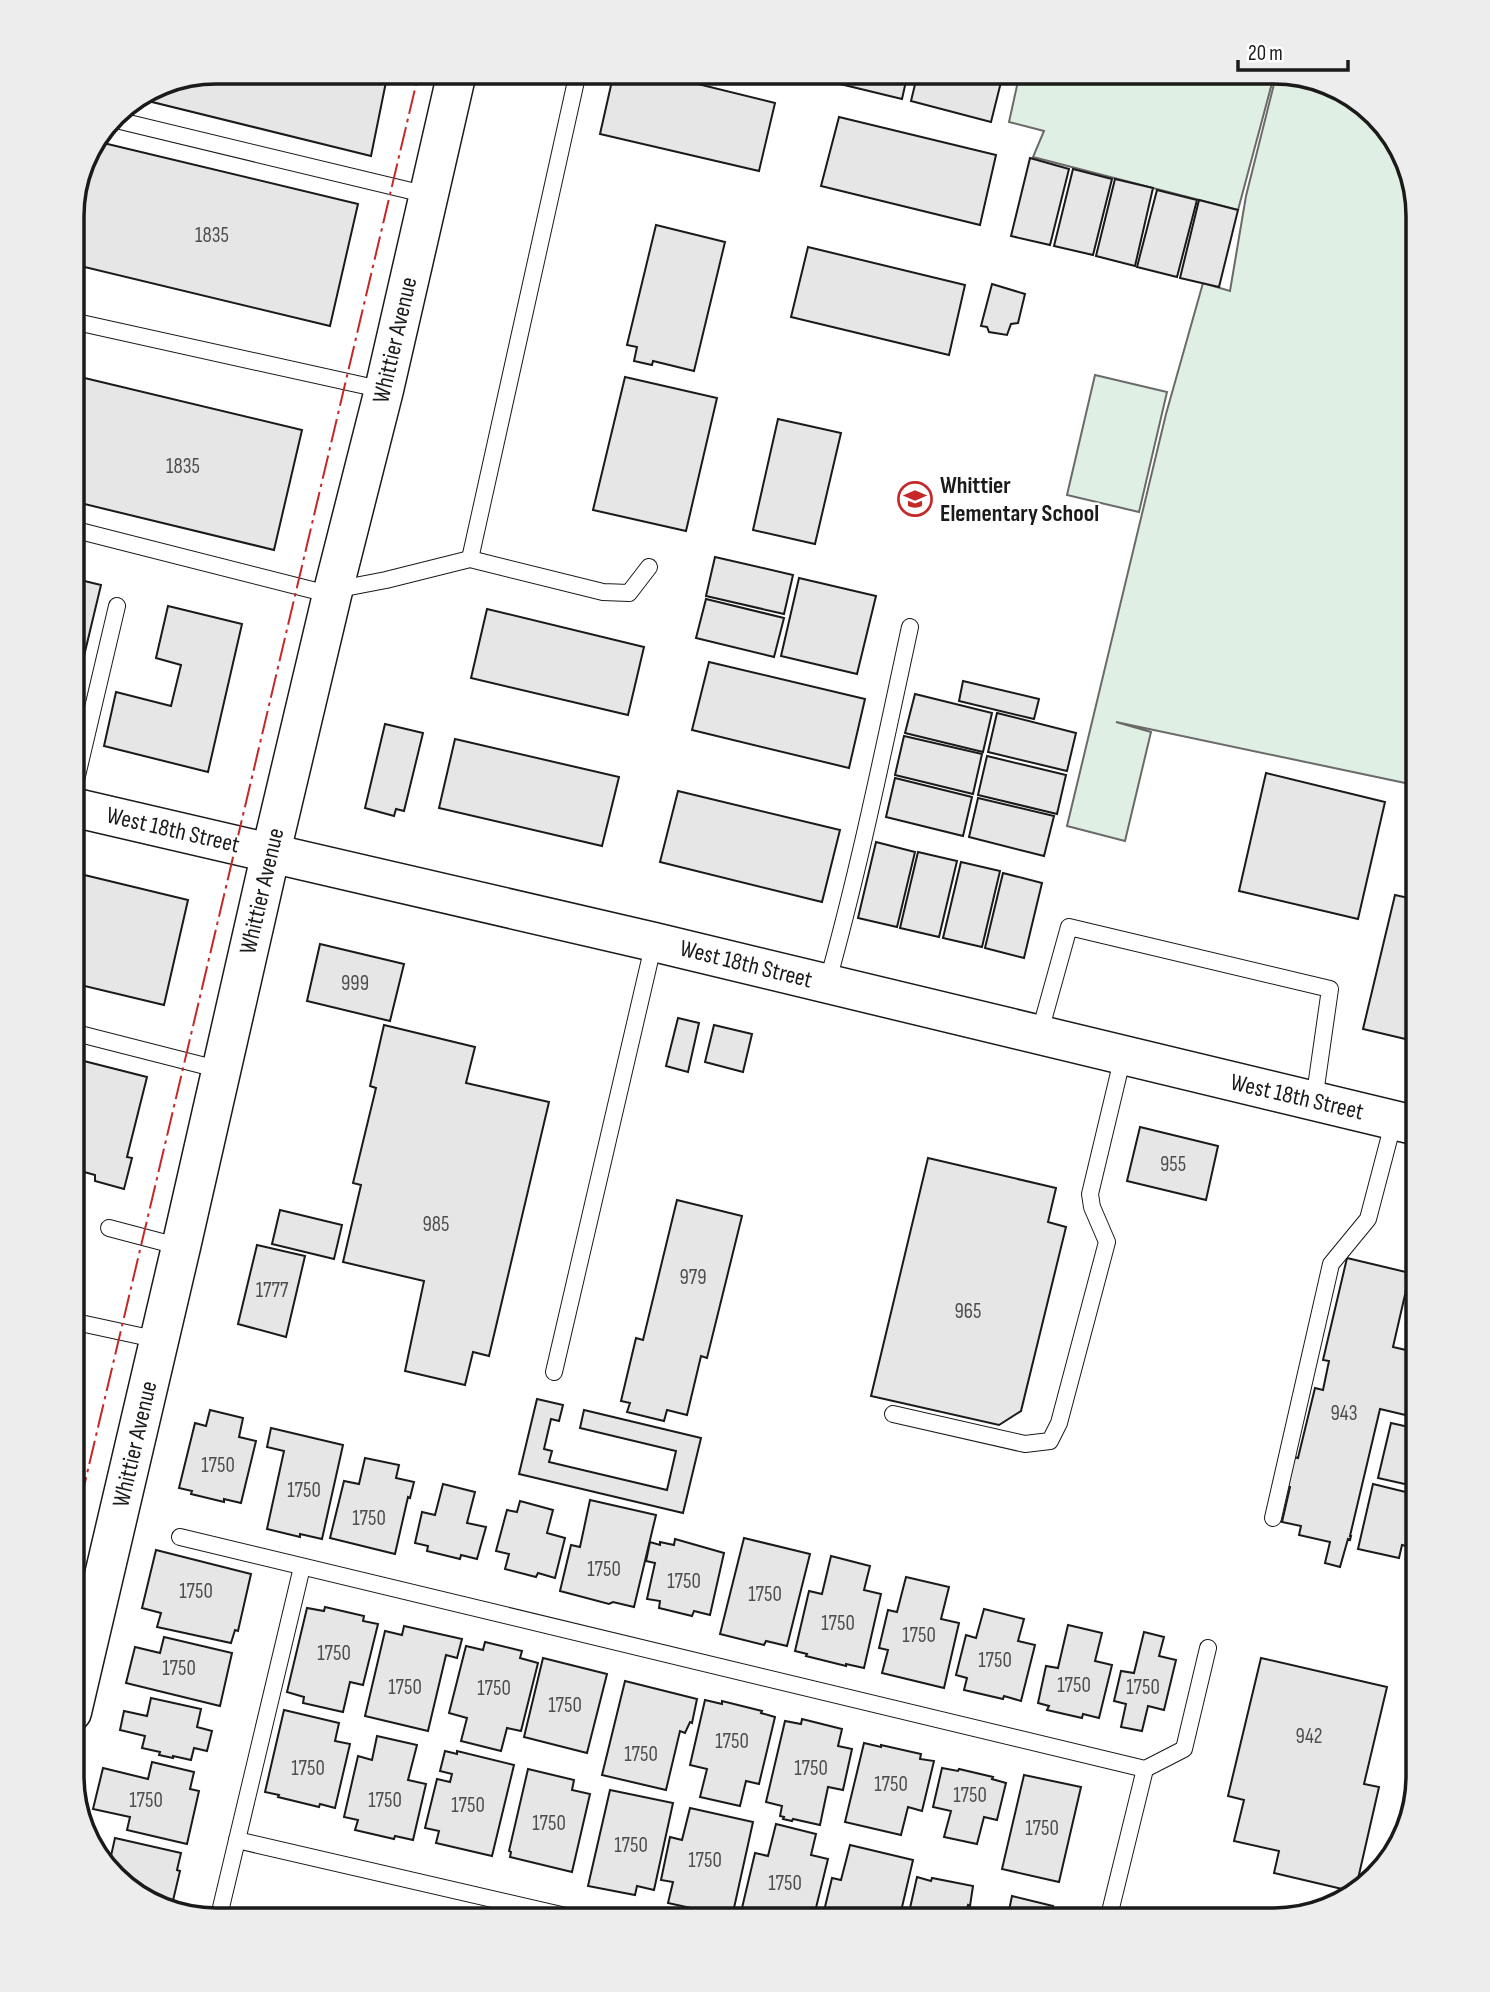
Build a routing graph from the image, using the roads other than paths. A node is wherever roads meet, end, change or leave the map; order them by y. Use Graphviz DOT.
graph roads {
  1 [pos="454,84"];
  2 [pos="575,84"];
  3 [pos="124,122"];
  4 [pos="428,195"];
  5 [pos="84,324"];
  6 [pos="384,390"];
  7 [pos="84,532"];
  8 [pos="470,559"];
  9 [pos="649,567"];
  10 [pos="333,592"];
  11 [pos="117,606"];
  12 [pos="910,627"];
  13 [pos="84,746"];
  14 [pos="84,810"];
  15 [pos="271,852"];
  16 [pos="654,942"];
  17 [pos="827,984"];
  18 [pos="84,1035"];
  19 [pos="1039,1035"];
  20 [pos="1123,1056"];
  21 [pos="221,1070"];
  22 [pos="1314,1101"];
  23 [pos="1406,1123"];
  24 [pos="109,1228"];
  25 [pos="181,1247"];
  26 [pos="85,1324"];
  27 [pos="159,1340"];
  28 [pos="554,1372"];
  29 [pos="893,1415"];
  30 [pos="1273,1518"];
  31 [pos="180,1537"];
  32 [pos="302,1567"];
  33 [pos="1208,1648"];
  34 [pos="84,1661"];
  35 [pos="1145,1769"];
  36 [pos="237,1840"];
  37 [pos="221,1908"];
  38 [pos="531,1908"];
  39 [pos="1111,1908"];
  1 -- 4 [label="street, Whittier Avenue"];
  2 -- 8 [label="lane"];
  3 -- 4 [label="lane"];
  4 -- 6 [label="street, Whittier Avenue"];
  5 -- 6 [label="lane"];
  6 -- 10 [label="street, Whittier Avenue"];
  7 -- 10 [label="lane"];
  8 -- 9 [label="lane"];
  8 -- 10 [label="lane"];
  10 -- 15 [label="street, Whittier Avenue"];
  11 -- 13 [label="lane"];
  12 -- 17 [label="lane"];
  14 -- 15 [label="street, West 18th Street"];
  15 -- 16 [label="street, West 18th Street"];
  15 -- 21 [label="street, Whittier Avenue"];
  16 -- 17 [label="street, West 18th Street"];
  16 -- 28 [label="lane"];
  17 -- 19 [label="street, West 18th Street"];
  18 -- 21 [label="lane"];
  19 -- 20 [label="street, West 18th Street"];
  19 -- 22 [label="lane"];
  20 -- 22 [label="street, West 18th Street"];
  20 -- 29 [label="lane"];
  21 -- 25 [label="street, Whittier Avenue"];
  22 -- 23 [label="street, West 18th Street"];
  23 -- 30 [label="lane"];
  24 -- 25 [label="lane"];
  25 -- 27 [label="street, Whittier Avenue"];
  26 -- 27 [label="lane"];
  27 -- 34 [label="street, Whittier Avenue"];
  31 -- 32 [label="lane"];
  32 -- 35 [label="lane"];
  32 -- 36 [label="lane"];
  33 -- 35 [label="lane"];
  35 -- 39 [label="lane"];
  36 -- 37 [label="lane"];
  36 -- 38 [label="lane"];
}
